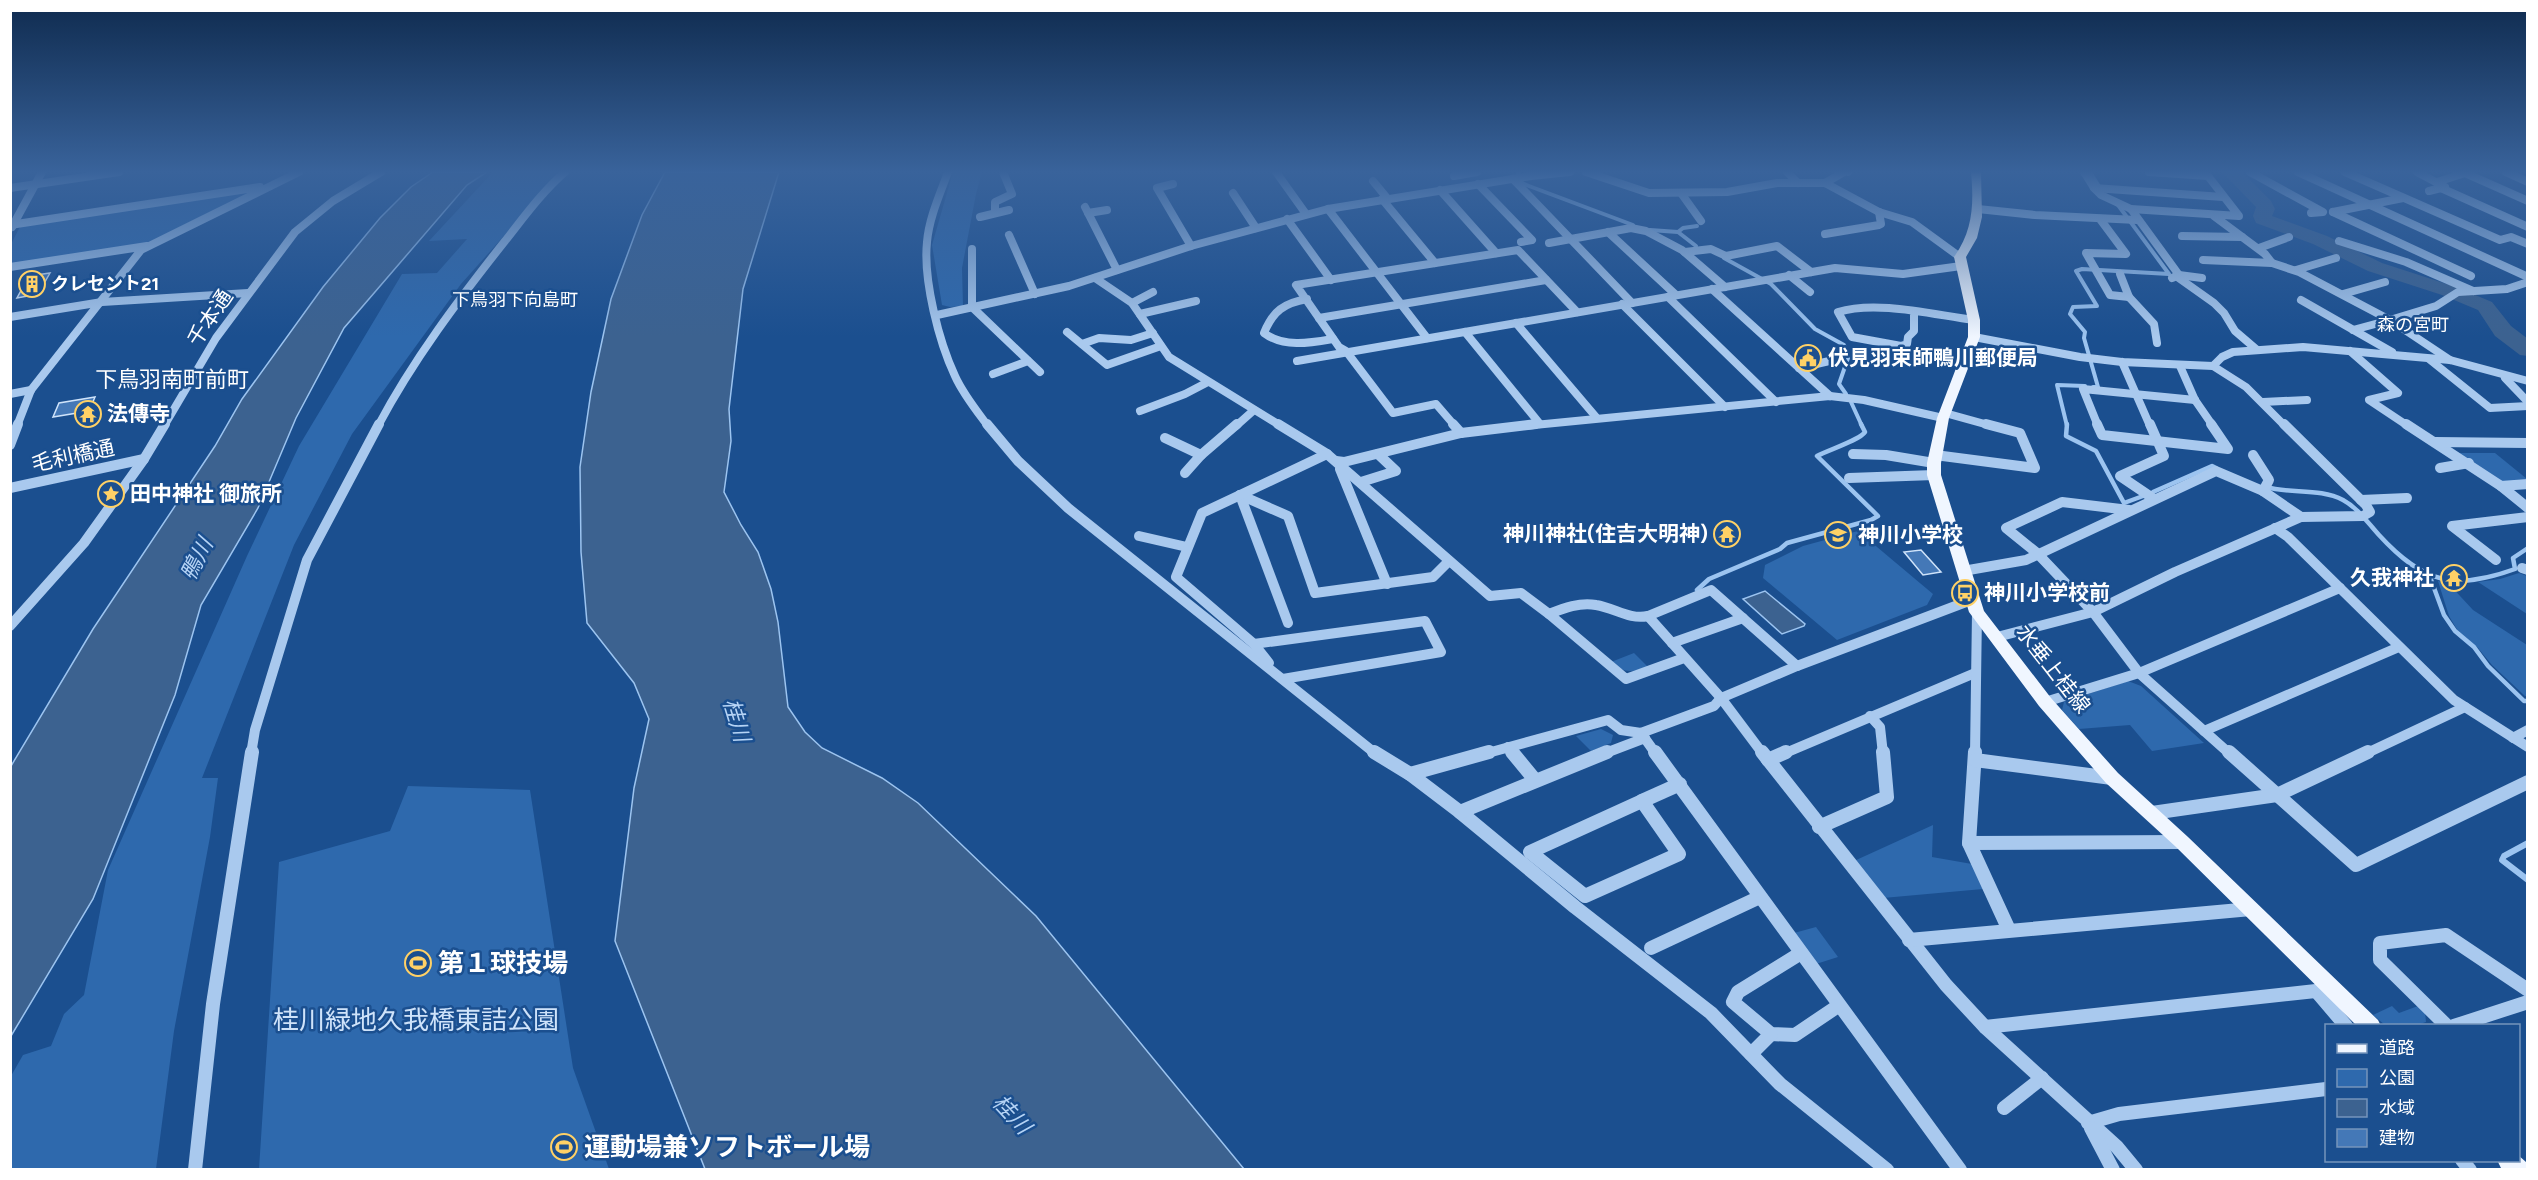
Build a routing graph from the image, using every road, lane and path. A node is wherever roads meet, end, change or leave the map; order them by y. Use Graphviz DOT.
graph roads {
  1 [pos="187,227"];
  2 [pos="301,227"];
  3 [pos="517,227"];
  4 [pos="932,227"];
  5 [pos="1096,227"];
  6 [pos="1180,227"];
  7 [pos="1259,227"];
  8 [pos="1293,227"];
  9 [pos="1342,227"];
  10 [pos="1407,227"];
  11 [pos="1473,227"];
  12 [pos="1520,227"];
  13 [pos="1561,227"];
  14 [pos="1866,227"];
  15 [pos="1918,227"];
  16 [pos="1976,227"];
  17 [pos="2106,227"];
  18 [pos="2137,227"];
  19 [pos="2229,227"];
  20 [pos="2366,227"];
  21 [pos="2416,227"];
  22 [pos="2469,227"];
  23 [pos="1256,228"];
  24 [pos="1608,232"];
  25 [pos="1825,234"];
  26 [pos="1009,235"];
  27 [pos="2182,236"];
  28 [pos="2243,237"];
  29 [pos="2289,237"];
  30 [pos="1571,238"];
  31 [pos="1532,240"];
  32 [pos="2339,241"];
  33 [pos="1521,242"];
  34 [pos="2528,244"];
  35 [pos="148,246"];
  36 [pos="1191,246"];
  37 [pos="2259,248"];
  38 [pos="972,249"];
  39 [pos="1685,252"];
  40 [pos="1496,253"];
  41 [pos="2427,255"];
  42 [pos="2336,258"];
  43 [pos="2203,260"];
  44 [pos="1960,262"];
  45 [pos="2406,262"];
  46 [pos="1435,263"];
  47 [pos="2272,263"];
  48 [pos="10,267"];
  49 [pos="1117,270"];
  50 [pos="2296,270"];
  51 [pos="1377,272"];
  52 [pos="1810,272"];
  53 [pos="2120,274"];
  54 [pos="1789,275"];
  55 [pos="2176,276"];
  56 [pos="2471,276"];
  57 [pos="2528,277"];
  58 [pos="1095,278"];
  59 [pos="2202,278"];
  60 [pos="1331,280"];
  61 [pos="1546,280"];
  62 [pos="2385,282"];
  63 [pos="2528,282"];
  64 [pos="1725,287"];
  65 [pos="1712,289"];
  66 [pos="2473,291"];
  67 [pos="1153,292"];
  68 [pos="1810,292"];
  69 [pos="249,293"];
  70 [pos="1035,294"];
  71 [pos="2343,294"];
  72 [pos="1672,296"];
  73 [pos="2129,297"];
  74 [pos="1307,299"];
  75 [pos="2301,300"];
  76 [pos="1196,301"];
  77 [pos="102,302"];
  78 [pos="1132,303"];
  79 [pos="1632,303"];
  80 [pos="1401,304"];
  81 [pos="1622,304"];
  82 [pos="972,307"];
  83 [pos="1577,312"];
  84 [pos="1914,313"];
  85 [pos="1140,314"];
  86 [pos="937,315"];
  87 [pos="10,317"];
  88 [pos="1319,318"];
  89 [pos="1974,320"];
  90 [pos="2390,320"];
  91 [pos="1516,323"];
  92 [pos="2353,330"];
  93 [pos="1067,332"];
  94 [pos="1465,332"];
  95 [pos="1153,333"];
  96 [pos="1974,337"];
  97 [pos="1427,338"];
  98 [pos="1333,339"];
  99 [pos="2157,343"];
  100 [pos="1082,344"];
  101 [pos="1161,346"];
  102 [pos="2256,349"];
  103 [pos="1346,351"];
  104 [pos="2350,351"];
  105 [pos="2398,356"];
  106 [pos="2429,358"];
  107 [pos="1838,359"];
  108 [pos="2450,360"];
  109 [pos="1028,361"];
  110 [pos="1297,361"];
  111 [pos="2122,362"];
  112 [pos="2180,366"];
  113 [pos="2213,366"];
  114 [pos="1799,368"];
  115 [pos="1040,372"];
  116 [pos="993,374"];
  117 [pos="2502,375"];
  118 [pos="2528,381"];
  119 [pos="1208,382"];
  120 [pos="31,390"];
  121 [pos="10,394"];
  122 [pos="2139,395"];
  123 [pos="1830,396"];
  124 [pos="2196,400"];
  125 [pos="2307,400"];
  126 [pos="1776,402"];
  127 [pos="2263,402"];
  128 [pos="2528,404"];
  129 [pos="1725,407"];
  130 [pos="1254,410"];
  131 [pos="1140,411"];
  132 [pos="1944,416"];
  133 [pos="1596,417"];
  134 [pos="1540,424"];
  135 [pos="1461,434"];
  136 [pos="1165,438"];
  137 [pos="2158,441"];
  138 [pos="2434,442"];
  139 [pos="2528,442"];
  140 [pos="10,445"];
  141 [pos="1327,454"];
  142 [pos="1378,454"];
  143 [pos="1853,454"];
  144 [pos="1201,455"];
  145 [pos="2253,455"];
  146 [pos="144,459"];
  147 [pos="2469,463"];
  148 [pos="1338,464"];
  149 [pos="1934,464"];
  150 [pos="2440,468"];
  151 [pos="1185,473"];
  152 [pos="1849,478"];
  153 [pos="1362,482"];
  154 [pos="2528,484"];
  155 [pos="2501,486"];
  156 [pos="10,488"];
  157 [pos="2265,488"];
  158 [pos="1240,495"];
  159 [pos="2407,498"];
  160 [pos="2154,499"];
  161 [pos="2361,500"];
  162 [pos="2528,508"];
  163 [pos="2129,510"];
  164 [pos="2301,517"];
  165 [pos="2528,517"];
  166 [pos="2275,528"];
  167 [pos="1139,536"];
  168 [pos="1187,547"];
  169 [pos="2037,553"];
  170 [pos="2496,560"];
  171 [pos="1449,561"];
  172 [pos="1963,571"];
  173 [pos="1387,584"];
  174 [pos="2340,588"];
  175 [pos="1976,605"];
  176 [pos="2093,612"];
  177 [pos="1549,614"];
  178 [pos="1648,616"];
  179 [pos="1743,618"];
  180 [pos="1288,623"];
  181 [pos="10,626"];
  182 [pos="1997,637"];
  183 [pos="1672,643"];
  184 [pos="1254,644"];
  185 [pos="2399,646"];
  186 [pos="1684,658"];
  187 [pos="1797,666"];
  188 [pos="1975,673"];
  189 [pos="2139,673"];
  190 [pos="1283,680"];
  191 [pos="1721,698"];
  192 [pos="2044,702"];
  193 [pos="2465,707"];
  194 [pos="1870,716"];
  195 [pos="2528,730"];
  196 [pos="2204,731"];
  197 [pos="1643,735"];
  198 [pos="2513,738"];
  199 [pos="1508,747"];
  200 [pos="2528,747"];
  201 [pos="1768,760"];
  202 [pos="1976,760"];
  203 [pos="1410,774"];
  204 [pos="2112,778"];
  205 [pos="1535,780"];
  206 [pos="2528,782"];
  207 [pos="1680,784"];
  208 [pos="2277,795"];
  209 [pos="1642,801"];
  210 [pos="1460,812"];
  211 [pos="2152,813"];
  212 [pos="1819,827"];
  213 [pos="2182,842"];
  214 [pos="1970,843"];
  215 [pos="1585,896"];
  216 [pos="1760,897"];
  217 [pos="1575,907"];
  218 [pos="2251,909"];
  219 [pos="2009,930"];
  220 [pos="1909,940"];
  221 [pos="1652,948"];
  222 [pos="1801,953"];
  223 [pos="2335,989"];
  224 [pos="2528,990"];
  225 [pos="2318,992"];
  226 [pos="2528,1002"];
  227 [pos="1838,1006"];
  228 [pos="2344,1024"];
  229 [pos="2369,1024"];
  230 [pos="2445,1024"];
  231 [pos="2460,1024"];
  232 [pos="1985,1027"];
  233 [pos="1771,1034"];
  234 [pos="1751,1054"];
  235 [pos="2042,1078"];
  236 [pos="2325,1089"];
  237 [pos="2004,1108"];
  238 [pos="2088,1122"];
  239 [pos="195,1170"];
  240 [pos="1887,1170"];
  241 [pos="1960,1170"];
  242 [pos="2114,1170"];
  243 [pos="2136,1170"];
  1 -- 35 [label="street"];
  2 -- 69 [label="street, 千本通"];
  3 -- 239 [label="street"];
  4 -- 86 [label="street"];
  5 -- 49 [label="street"];
  6 -- 36 [label="street"];
  7 -- 23 [label="street"];
  8 -- 60 [label="street"];
  9 -- 51 [label="street"];
  10 -- 46 [label="street"];
  11 -- 40 [label="street"];
  12 -- 31 [label="street"];
  13 -- 30 [label="street"];
  14 -- 25 [label="street"];
  15 -- 44 [label="street"];
  16 -- 44 [label="main road"];
  17 -- 73 [label="street"];
  18 -- 55 [label="street"];
  19 -- 28 [label="street"];
  20 -- 41 [label="street"];
  21 -- 57 [label="street"];
  22 -- 34 [label="street"];
  23 -- 36 [label="street"];
  24 -- 30 [label="street"];
  24 -- 39 [label="street"];
  24 -- 72 [label="street"];
  26 -- 70 [label="street"];
  27 -- 28 [label="street"];
  28 -- 37 [label="street"];
  29 -- 37 [label="street"];
  30 -- 31 [label="street"];
  30 -- 79 [label="street"];
  31 -- 33 [label="street"];
  32 -- 45 [label="street"];
  35 -- 48 [label="street"];
  35 -- 77 [label="street"];
  36 -- 49 [label="street"];
  37 -- 47 [label="street"];
  38 -- 82 [label="street"];
  39 -- 52 [label="street"];
  39 -- 64 [label="street"];
  40 -- 46 [label="street"];
  40 -- 61 [label="street"];
  41 -- 45 [label="street"];
  41 -- 56 [label="street"];
  42 -- 50 [label="street"];
  43 -- 47 [label="street"];
  44 -- 52 [label="street"];
  44 -- 89 [label="main road, 水垂上桂線"];
  45 -- 66 [label="street"];
  46 -- 51 [label="street"];
  47 -- 50 [label="street"];
  49 -- 58 [label="street"];
  50 -- 71 [label="street"];
  51 -- 60 [label="street"];
  51 -- 80 [label="street"];
  52 -- 54 [label="street"];
  53 -- 73 [label="street"];
  54 -- 64 [label="street"];
  54 -- 68 [label="street"];
  55 -- 59 [label="street"];
  55 -- 102 [label="street"];
  58 -- 70 [label="street"];
  58 -- 78 [label="street"];
  60 -- 74 [label="street"];
  61 -- 80 [label="street"];
  61 -- 83 [label="street"];
  62 -- 71 [label="street"];
  63 -- 66 [label="street"];
  64 -- 65 [label="street"];
  65 -- 72 [label="street"];
  65 -- 114 [label="street"];
  66 -- 90 [label="street"];
  67 -- 78 [label="street"];
  69 -- 77 [label="street"];
  69 -- 146 [label="street, 千本通"];
  70 -- 82 [label="street"];
  71 -- 90 [label="street"];
  72 -- 79 [label="street"];
  72 -- 126 [label="street"];
  73 -- 99 [label="street"];
  74 -- 88 [label="street"];
  74 -- 98 [label="street"];
  75 -- 92 [label="street"];
  76 -- 85 [label="street"];
  77 -- 87 [label="street"];
  77 -- 120 [label="street"];
  78 -- 85 [label="street"];
  79 -- 81 [label="street"];
  80 -- 88 [label="street"];
  80 -- 97 [label="street"];
  81 -- 83 [label="street"];
  81 -- 129 [label="street"];
  82 -- 86 [label="street"];
  82 -- 109 [label="street"];
  83 -- 91 [label="street"];
  84 -- 84 [label="street"];
  84 -- 89 [label="street"];
  85 -- 95 [label="street"];
  86 -- 190 [label="street"];
  88 -- 98 [label="street"];
  89 -- 96 [label="main road, 水垂上桂線"];
  90 -- 92 [label="street"];
  90 -- 108 [label="street"];
  91 -- 94 [label="street"];
  91 -- 133 [label="street"];
  92 -- 105 [label="street"];
  93 -- 100 [label="street"];
  94 -- 97 [label="street"];
  94 -- 134 [label="street"];
  95 -- 100 [label="street"];
  95 -- 101 [label="street"];
  96 -- 111 [label="street"];
  96 -- 132 [label="main road, 水垂上桂線"];
  97 -- 103 [label="street"];
  98 -- 103 [label="street"];
  100 -- 101 [label="street"];
  101 -- 119 [label="street"];
  102 -- 104 [label="street"];
  102 -- 113 [label="street"];
  103 -- 110 [label="street"];
  103 -- 135 [label="street"];
  104 -- 105 [label="street"];
  104 -- 138 [label="street"];
  105 -- 106 [label="street"];
  106 -- 108 [label="street"];
  106 -- 128 [label="street"];
  107 -- 114 [label="street"];
  108 -- 117 [label="street"];
  109 -- 115 [label="street"];
  109 -- 116 [label="street"];
  111 -- 112 [label="street"];
  111 -- 122 [label="street"];
  112 -- 113 [label="street"];
  112 -- 124 [label="street"];
  113 -- 127 [label="street"];
  114 -- 123 [label="street"];
  117 -- 118 [label="street"];
  117 -- 128 [label="street"];
  119 -- 130 [label="street"];
  119 -- 131 [label="street"];
  120 -- 121 [label="street"];
  120 -- 140 [label="street"];
  122 -- 124 [label="street"];
  122 -- 137 [label="street"];
  122 -- 137 [label="street"];
  123 -- 126 [label="street"];
  123 -- 132 [label="street"];
  124 -- 137 [label="street"];
  125 -- 127 [label="street"];
  126 -- 129 [label="street"];
  127 -- 161 [label="street"];
  129 -- 133 [label="street"];
  130 -- 141 [label="street"];
  130 -- 144 [label="street"];
  132 -- 149 [label="main road, 水垂上桂線"];
  132 -- 149 [label="street"];
  133 -- 134 [label="street"];
  134 -- 135 [label="street"];
  135 -- 142 [label="street"];
  136 -- 144 [label="street"];
  137 -- 160 [label="street"];
  138 -- 139 [label="street"];
  138 -- 147 [label="street"];
  141 -- 148 [label="street"];
  141 -- 158 [label="street"];
  142 -- 148 [label="street"];
  142 -- 153 [label="street"];
  143 -- 149 [label="street"];
  144 -- 151 [label="street"];
  145 -- 157 [label="street"];
  146 -- 156 [label="street, 毛利橋通"];
  146 -- 181 [label="street, 千本通"];
  147 -- 150 [label="street"];
  147 -- 155 [label="street"];
  148 -- 153 [label="street"];
  148 -- 173 [label="street"];
  149 -- 152 [label="street"];
  149 -- 172 [label="main road, 水垂上桂線"];
  153 -- 171 [label="street"];
  154 -- 155 [label="street"];
  155 -- 162 [label="street"];
  157 -- 160 [label="street"];
  157 -- 164 [label="street"];
  158 -- 168 [label="street"];
  158 -- 173 [label="street"];
  158 -- 180 [label="street"];
  159 -- 161 [label="street"];
  160 -- 163 [label="street"];
  161 -- 164 [label="street"];
  163 -- 169 [label="street"];
  163 -- 169 [label="street"];
  164 -- 166 [label="street"];
  165 -- 170 [label="street"];
  166 -- 174 [label="street"];
  166 -- 176 [label="street"];
  167 -- 168 [label="street"];
  168 -- 184 [label="street"];
  169 -- 172 [label="street"];
  169 -- 176 [label="street"];
  171 -- 173 [label="street"];
  171 -- 177 [label="street"];
  172 -- 175 [label="main road, 水垂上桂線"];
  174 -- 185 [label="street"];
  174 -- 189 [label="street"];
  175 -- 182 [label="main road, 水垂上桂線"];
  175 -- 187 [label="street"];
  175 -- 188 [label="street"];
  176 -- 182 [label="street"];
  176 -- 189 [label="street"];
  177 -- 178 [label="street"];
  177 -- 186 [label="street"];
  178 -- 179 [label="street"];
  178 -- 183 [label="street"];
  179 -- 183 [label="street"];
  179 -- 187 [label="street"];
  182 -- 192 [label="main road, 水垂上桂線"];
  183 -- 186 [label="street"];
  184 -- 190 [label="street"];
  184 -- 190 [label="street"];
  185 -- 193 [label="street"];
  185 -- 196 [label="street"];
  186 -- 191 [label="street"];
  187 -- 191 [label="street"];
  188 -- 194 [label="street"];
  188 -- 202 [label="street"];
  189 -- 192 [label="street"];
  189 -- 196 [label="street"];
  190 -- 203 [label="street"];
  191 -- 197 [label="street"];
  191 -- 201 [label="street"];
  192 -- 204 [label="main road, 水垂上桂線"];
  193 -- 198 [label="street"];
  193 -- 208 [label="street"];
  194 -- 201 [label="street"];
  194 -- 212 [label="street"];
  195 -- 198 [label="street"];
  196 -- 208 [label="street"];
  197 -- 199 [label="street"];
  197 -- 205 [label="street"];
  197 -- 207 [label="street"];
  198 -- 200 [label="street"];
  199 -- 203 [label="street"];
  199 -- 205 [label="street"];
  201 -- 212 [label="street"];
  202 -- 204 [label="street"];
  202 -- 214 [label="street"];
  203 -- 210 [label="street"];
  204 -- 211 [label="main road, 水垂上桂線"];
  205 -- 210 [label="street"];
  206 -- 208 [label="street"];
  207 -- 209 [label="street"];
  207 -- 216 [label="street"];
  208 -- 211 [label="street"];
  209 -- 215 [label="street"];
  209 -- 215 [label="street"];
  210 -- 217 [label="street"];
  211 -- 213 [label="main road, 水垂上桂線"];
  212 -- 220 [label="street"];
  213 -- 214 [label="street"];
  213 -- 218 [label="main road, 水垂上桂線"];
  214 -- 219 [label="street"];
  215 -- 217 [label="street"];
  216 -- 221 [label="street"];
  216 -- 222 [label="street"];
  217 -- 234 [label="street"];
  218 -- 219 [label="street"];
  218 -- 223 [label="main road, 水垂上桂線"];
  219 -- 220 [label="street"];
  220 -- 232 [label="street"];
  222 -- 227 [label="street"];
  222 -- 233 [label="street"];
  223 -- 225 [label="street"];
  223 -- 229 [label="main road, 水垂上桂線"];
  224 -- 230 [label="street"];
  225 -- 228 [label="street"];
  225 -- 232 [label="street"];
  226 -- 231 [label="street"];
  227 -- 233 [label="street"];
  227 -- 241 [label="street"];
  232 -- 235 [label="street"];
  233 -- 234 [label="street"];
  234 -- 240 [label="street"];
  235 -- 237 [label="street"];
  235 -- 238 [label="street"];
  236 -- 238 [label="street"];
  238 -- 242 [label="street"];
  238 -- 243 [label="street"];
}
